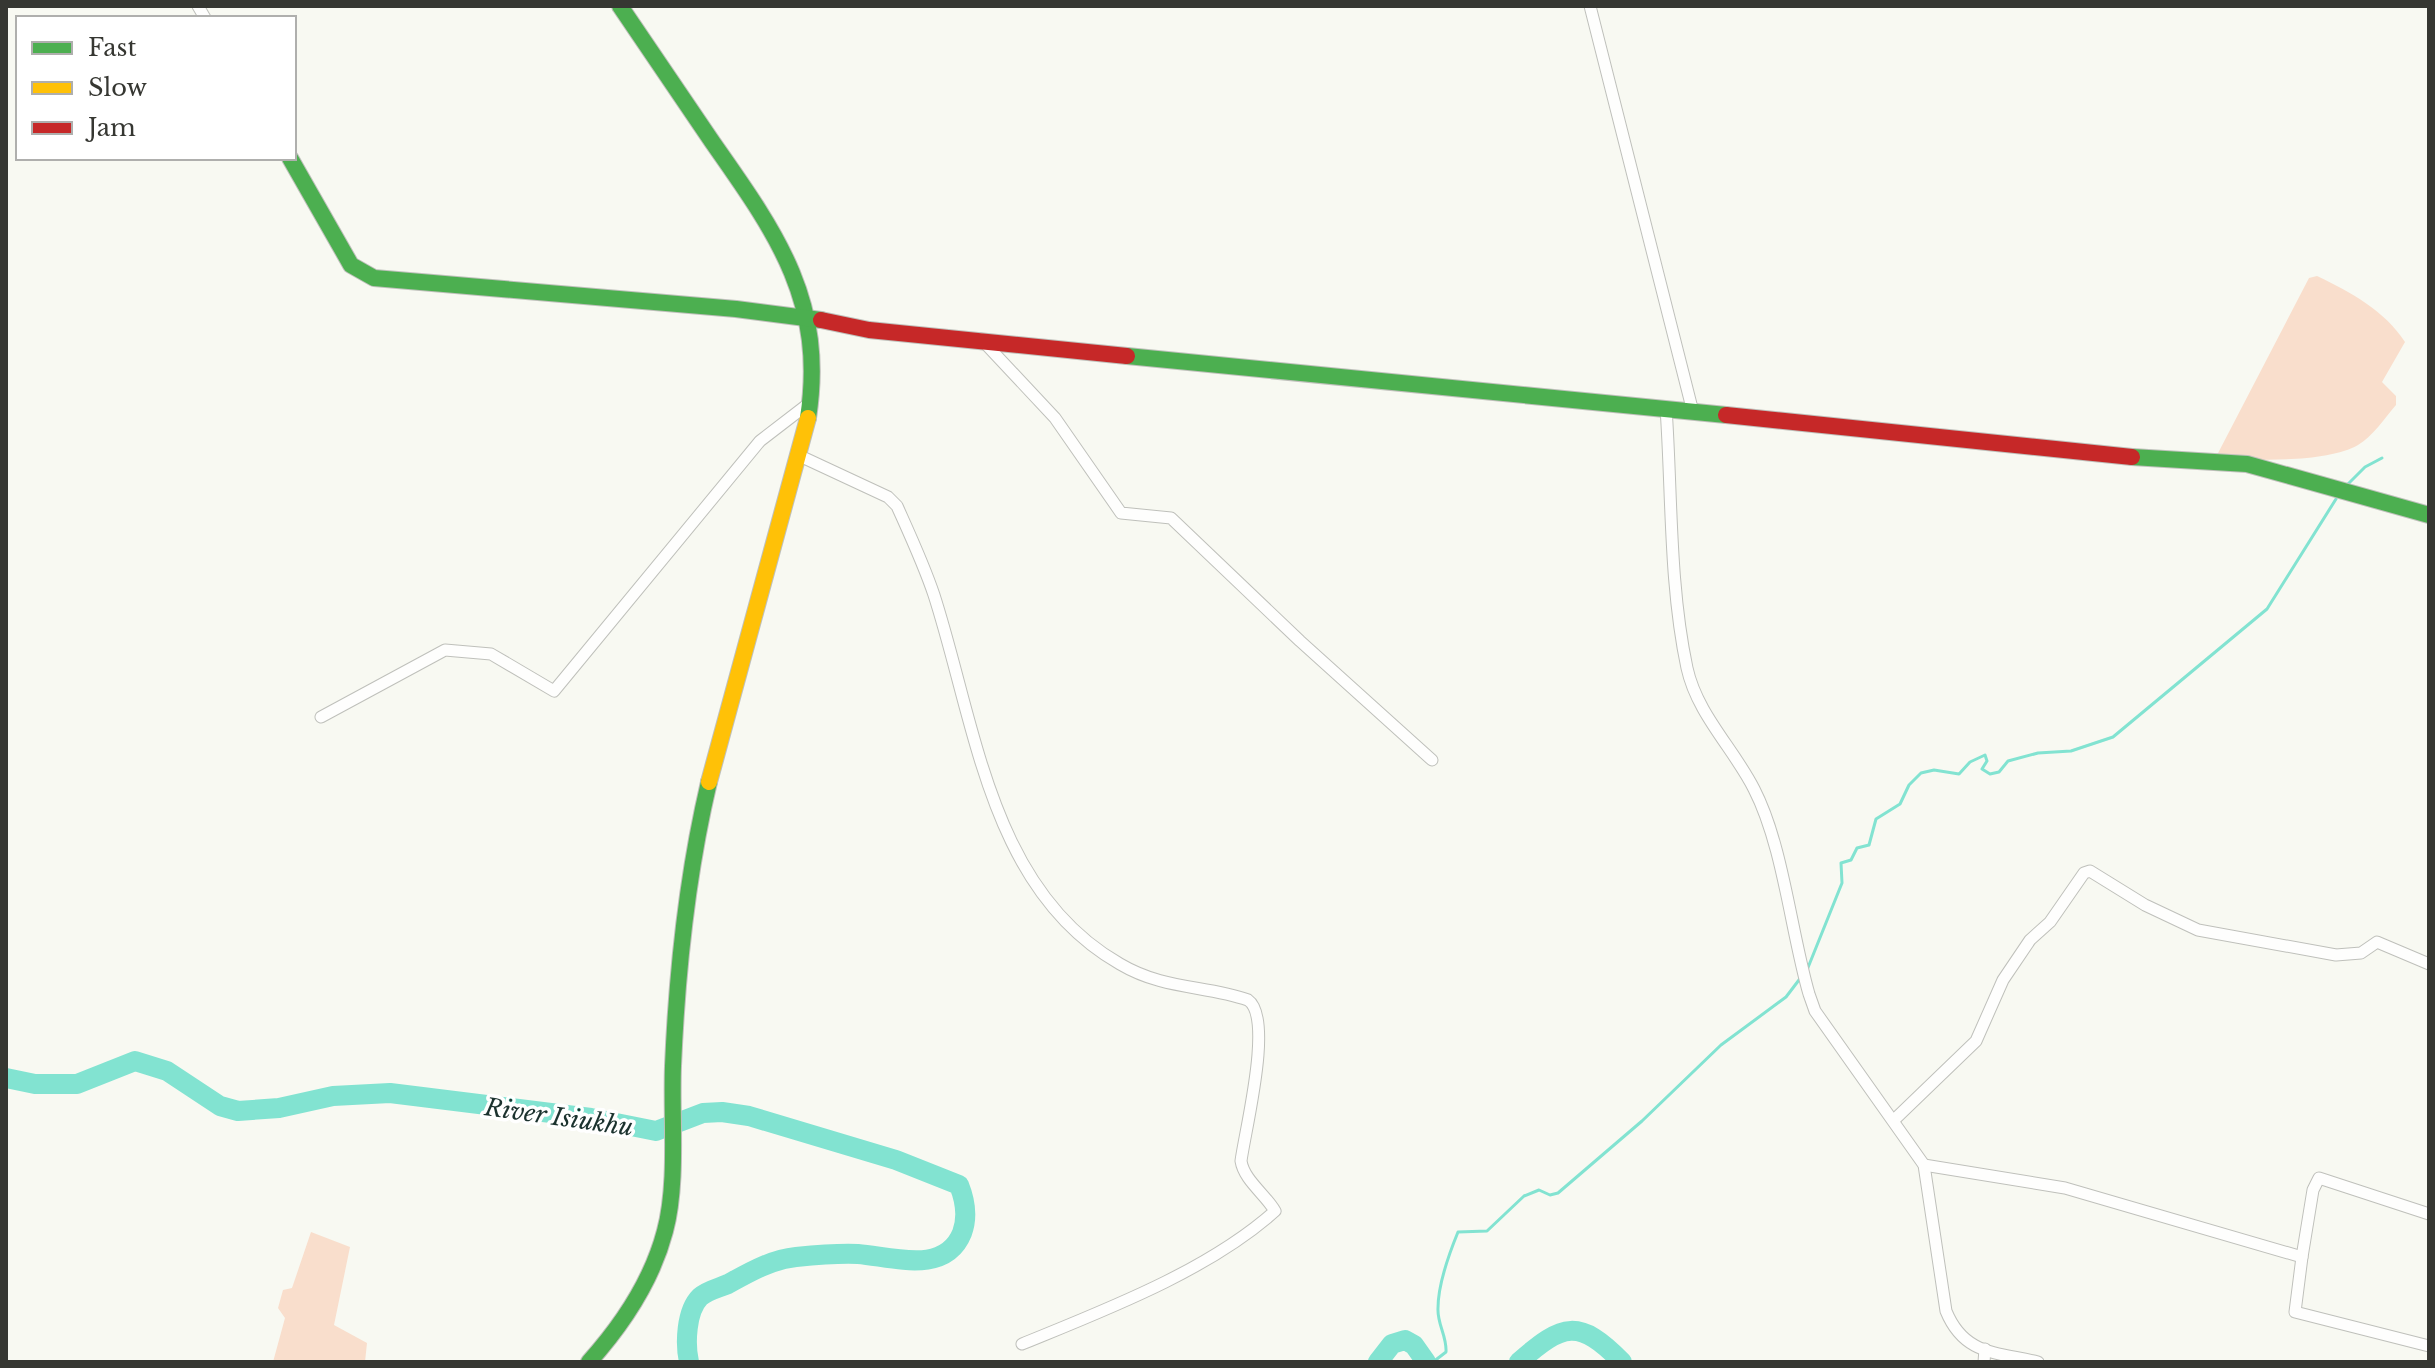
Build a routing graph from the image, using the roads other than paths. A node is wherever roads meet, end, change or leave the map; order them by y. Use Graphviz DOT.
graph roads {
  1 [pos="620,6"];
  2 [pos="1590,6"];
  3 [pos="291,160"];
  4 [pos="808,317"];
  5 [pos="980,339"];
  6 [pos="813,400"];
  7 [pos="1666,408"];
  8 [pos="1693,412"];
  9 [pos="800,456"];
  10 [pos="2429,515"];
  11 [pos="321,717"];
  12 [pos="1432,760"];
  13 [pos="2429,964"];
  14 [pos="1894,1120"];
  15 [pos="1924,1165"];
  16 [pos="2429,1214"];
  17 [pos="2302,1257"];
  18 [pos="1022,1344"];
  19 [pos="2429,1346"];
  20 [pos="1984,1356"];
  21 [pos="589,1362"];
  22 [pos="2038,1362"];
  1 -- 4 [label="street"];
  2 -- 8 [label="street"];
  3 -- 4 [label="street"];
  4 -- 5 [label="street"];
  4 -- 6 [label="street"];
  5 -- 7 [label="street"];
  5 -- 12 [label="street"];
  6 -- 9 [label="street"];
  6 -- 11 [label="street"];
  7 -- 8 [label="street"];
  7 -- 14 [label="street"];
  8 -- 10 [label="street"];
  9 -- 18 [label="street"];
  9 -- 21 [label="street"];
  13 -- 14 [label="street"];
  14 -- 15 [label="street"];
  15 -- 17 [label="street"];
  15 -- 20 [label="street"];
  16 -- 17 [label="street"];
  17 -- 19 [label="street"];
  20 -- 22 [label="street"];
}
